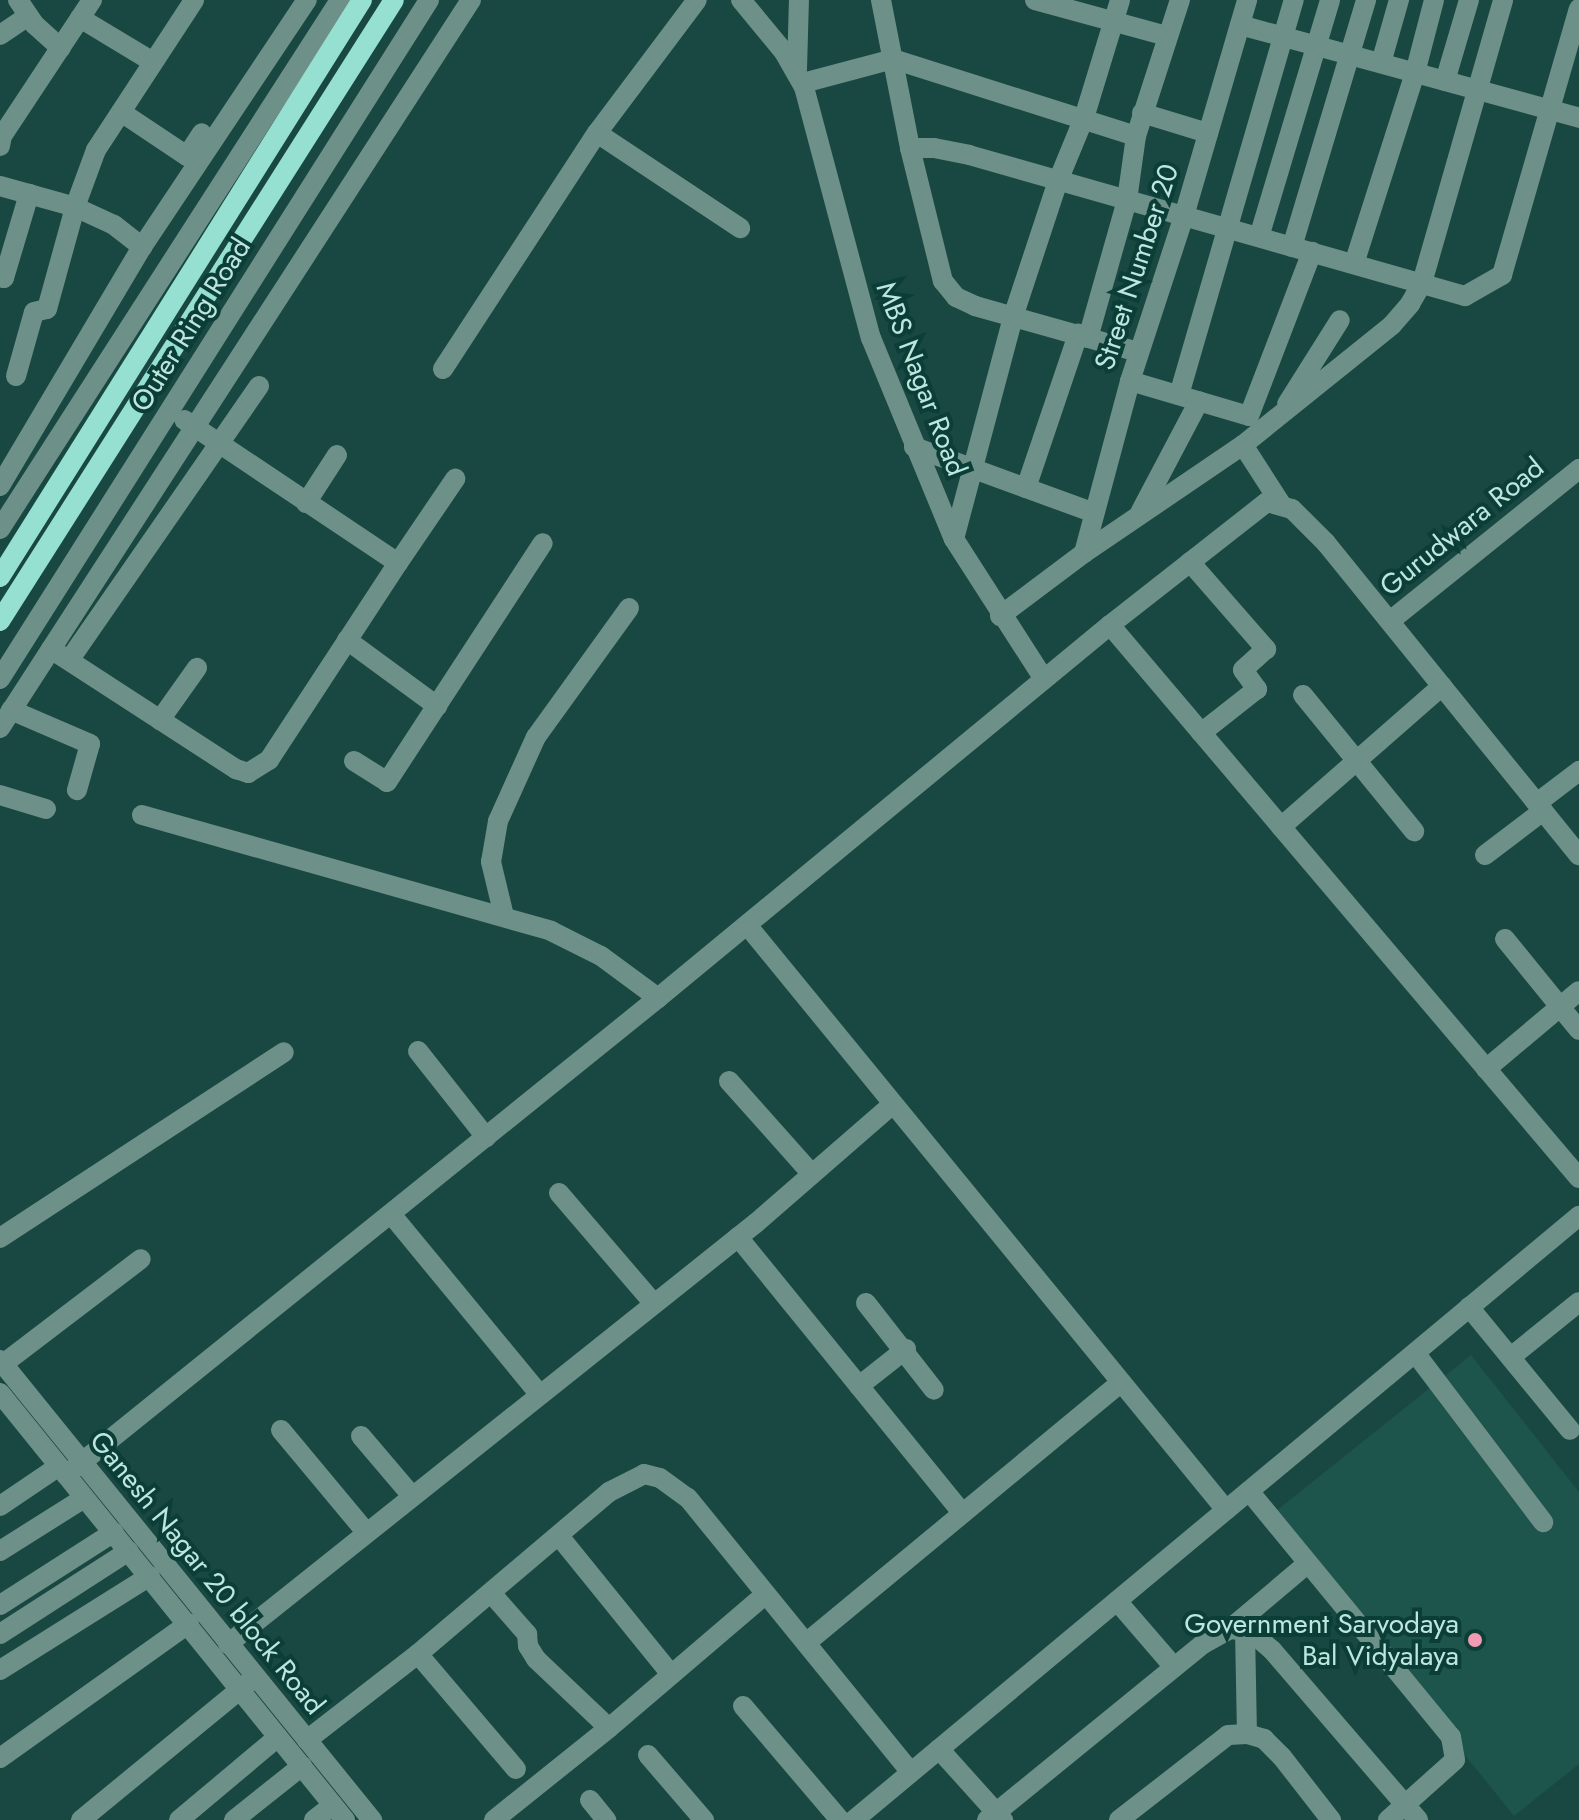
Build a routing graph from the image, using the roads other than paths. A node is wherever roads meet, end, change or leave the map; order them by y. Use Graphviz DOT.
graph roads {
  1 [pos="92,0"];
  2 [pos="194,0"];
  3 [pos="291,0"];
  4 [pos="307,0"];
  5 [pos="340,0"];
  6 [pos="362,0"];
  7 [pos="394,0"];
  8 [pos="471,0"];
  9 [pos="697,0"];
  10 [pos="741,0"];
  11 [pos="799,0"];
  12 [pos="881,0"];
  13 [pos="1035,0"];
  14 [pos="1120,0"];
  15 [pos="1180,0"];
  16 [pos="1247,0"];
  17 [pos="1294,0"];
  18 [pos="1330,0"];
  19 [pos="1366,0"];
  20 [pos="1399,0"];
  21 [pos="1434,0"];
  22 [pos="1469,0"];
  23 [pos="1503,0"];
  24 [pos="426,1"];
  25 [pos="23,8"];
  26 [pos="1579,9"];
  27 [pos="80,18"];
  28 [pos="1115,21"];
  29 [pos="1240,25"];
  30 [pos="0,35"];
  31 [pos="1167,36"];
  32 [pos="1284,37"];
  33 [pos="1316,46"];
  34 [pos="61,48"];
  35 [pos="1349,55"];
  36 [pos="893,59"];
  37 [pos="153,62"];
  38 [pos="1381,63"];
  39 [pos="1415,73"];
  40 [pos="800,77"];
  41 [pos="1445,81"];
  42 [pos="1478,90"];
  43 [pos="1550,110"];
  44 [pos="121,112"];
  45 [pos="1142,113"];
  46 [pos="1084,118"];
  47 [pos="1579,118"];
  48 [pos="597,133"];
  49 [pos="1208,133"];
  50 [pos="1136,136"];
  51 [pos="1,139"];
  52 [pos="910,148"];
  53 [pos="1058,181"];
  54 [pos="0,186"];
  55 [pos="29,194"];
  56 [pos="1127,200"];
  57 [pos="75,207"];
  58 [pos="1184,216"];
  59 [pos="740,228"];
  60 [pos="1230,229"];
  61 [pos="1259,237"];
  62 [pos="142,247"];
  63 [pos="1302,249"];
  64 [pos="1354,264"];
  65 [pos="0,277"];
  66 [pos="1422,283"];
  67 [pos="1013,317"];
  68 [pos="1340,320"];
  69 [pos="1083,336"];
  70 [pos="1139,352"];
  71 [pos="443,369"];
  72 [pos="15,375"];
  73 [pos="1130,381"];
  74 [pos="259,386"];
  75 [pos="1189,398"];
  76 [pos="171,411"];
  77 [pos="1279,417"];
  78 [pos="194,426"];
  79 [pos="218,444"];
  80 [pos="1243,445"];
  81 [pos="914,447"];
  82 [pos="337,455"];
  83 [pos="1579,469"];
  84 [pos="972,470"];
  85 [pos="455,479"];
  86 [pos="0,486"];
  87 [pos="1026,488"];
  88 [pos="306,503"];
  89 [pos="1281,504"];
  90 [pos="1094,513"];
  91 [pos="1139,516"];
  92 [pos="0,529"];
  93 [pos="954,539"];
  94 [pos="543,543"];
  95 [pos="1084,553"];
  96 [pos="1190,562"];
  97 [pos="398,563"];
  98 [pos="0,577"];
  99 [pos="629,608"];
  100 [pos="1000,616"];
  101 [pos="0,621"];
  102 [pos="1390,621"];
  103 [pos="1110,625"];
  104 [pos="347,640"];
  105 [pos="51,649"];
  106 [pos="70,659"];
  107 [pos="197,668"];
  108 [pos="0,679"];
  109 [pos="1044,679"];
  110 [pos="1442,686"];
  111 [pos="1303,695"];
  112 [pos="437,706"];
  113 [pos="6,719"];
  114 [pos="160,720"];
  115 [pos="1201,733"];
  116 [pos="1357,760"];
  117 [pos="354,761"];
  118 [pos="1579,771"];
  119 [pos="77,790"];
  120 [pos="0,795"];
  121 [pos="1540,807"];
  122 [pos="46,809"];
  123 [pos="142,815"];
  124 [pos="1281,827"];
  125 [pos="1414,831"];
  126 [pos="1485,855"];
  127 [pos="1579,855"];
  128 [pos="504,916"];
  129 [pos="747,925"];
  130 [pos="1505,939"];
  131 [pos="1579,991"];
  132 [pos="658,998"];
  133 [pos="1561,1006"];
  134 [pos="1579,1030"];
  135 [pos="418,1051"];
  136 [pos="284,1052"];
  137 [pos="1486,1069"];
  138 [pos="729,1081"];
  139 [pos="893,1104"];
  140 [pos="486,1137"];
  141 [pos="811,1173"];
  142 [pos="1579,1178"];
  143 [pos="559,1193"];
  144 [pos="391,1214"];
  145 [pos="1579,1216"];
  146 [pos="738,1237"];
  147 [pos="0,1238"];
  148 [pos="141,1259"];
  149 [pos="1579,1302"];
  150 [pos="866,1303"];
  151 [pos="654,1304"];
  152 [pos="1469,1307"];
  153 [pos="826,1328"];
  154 [pos="904,1351"];
  155 [pos="1416,1354"];
  156 [pos="1511,1357"];
  157 [pos="2,1362"];
  158 [pos="864,1382"];
  159 [pos="1121,1382"];
  160 [pos="934,1390"];
  161 [pos="0,1393"];
  162 [pos="540,1395"];
  163 [pos="905,1428"];
  164 [pos="281,1430"];
  165 [pos="1570,1430"];
  166 [pos="361,1436"];
  167 [pos="69,1469"];
  168 [pos="1249,1491"];
  169 [pos="412,1496"];
  170 [pos="84,1498"];
  171 [pos="0,1506"];
  172 [pos="1226,1510"];
  173 [pos="962,1513"];
  174 [pos="1543,1522"];
  175 [pos="114,1532"];
  176 [pos="366,1532"];
  177 [pos="559,1536"];
  178 [pos="0,1551"];
  179 [pos="129,1551"];
  180 [pos="1308,1563"];
  181 [pos="150,1576"];
  182 [pos="491,1593"];
  183 [pos="766,1594"];
  184 [pos="1117,1601"];
  185 [pos="0,1605"];
  186 [pos="189,1623"];
  187 [pos="1238,1629"];
  188 [pos="0,1634"];
  189 [pos="806,1643"];
  190 [pos="228,1644"];
  191 [pos="418,1654"];
  192 [pos="1174,1667"];
  193 [pos="0,1670"];
  194 [pos="670,1673"];
  195 [pos="247,1683"];
  196 [pos="743,1706"];
  197 [pos="609,1728"];
  198 [pos="1247,1734"];
  199 [pos="278,1737"];
  200 [pos="307,1740"];
  201 [pos="939,1749"];
  202 [pos="648,1755"];
  203 [pos="0,1758"];
  204 [pos="302,1766"];
  205 [pos="516,1769"];
  206 [pos="911,1772"];
  207 [pos="590,1800"];
  208 [pos="339,1812"];
  209 [pos="1412,1813"];
  210 [pos="995,1817"];
  211 [pos="81,1820"];
  212 [pos="179,1820"];
  213 [pos="234,1820"];
  214 [pos="314,1820"];
  215 [pos="372,1820"];
  216 [pos="494,1820"];
  217 [pos="606,1820"];
  218 [pos="704,1820"];
  219 [pos="840,1820"];
  220 [pos="854,1820"];
  221 [pos="1119,1820"];
  222 [pos="1331,1820"];
  223 [pos="1388,1820"];
  1 -- 27 [label="street"];
  2 -- 37 [label="street"];
  3 -- 44 [label="street"];
  4 -- 62 [label="street"];
  5 -- 92 [label="street, Outer Ring Road"];
  6 -- 98 [label="main road, Outer Ring Road"];
  7 -- 101 [label="main road, Outer Ring Road"];
  8 -- 78 [label="street"];
  9 -- 48 [label="street"];
  10 -- 40 [label="street, MBS Nagar Road"];
  11 -- 40 [label="street"];
  12 -- 36 [label="street"];
  13 -- 28 [label="street"];
  14 -- 28 [label="street"];
  15 -- 31 [label="street"];
  16 -- 29 [label="street, Street Number 20"];
  17 -- 32 [label="street"];
  18 -- 33 [label="street"];
  19 -- 35 [label="street"];
  20 -- 38 [label="street"];
  21 -- 39 [label="street"];
  22 -- 41 [label="street"];
  23 -- 42 [label="street"];
  24 -- 76 [label="street, Outer Ring Road"];
  25 -- 30 [label="street"];
  25 -- 34 [label="street"];
  26 -- 43 [label="street"];
  27 -- 34 [label="street"];
  27 -- 37 [label="street"];
  28 -- 31 [label="street"];
  28 -- 46 [label="street"];
  29 -- 32 [label="street"];
  29 -- 49 [label="street, Street Number 20"];
  31 -- 45 [label="street"];
  32 -- 33 [label="street"];
  32 -- 60 [label="street"];
  33 -- 35 [label="street"];
  33 -- 61 [label="street"];
  34 -- 51 [label="street"];
  35 -- 38 [label="street"];
  35 -- 63 [label="street"];
  36 -- 40 [label="street"];
  36 -- 46 [label="street"];
  36 -- 52 [label="street"];
  37 -- 44 [label="street"];
  38 -- 39 [label="street"];
  39 -- 41 [label="street"];
  39 -- 64 [label="street"];
  40 -- 81 [label="street, MBS Nagar Road"];
  41 -- 42 [label="street"];
  42 -- 43 [label="street"];
  42 -- 66 [label="street"];
  43 -- 47 [label="street"];
  43 -- 66 [label="street"];
  44 -- 57 [label="street"];
  45 -- 49 [label="street"];
  45 -- 50 [label="street"];
  46 -- 50 [label="street"];
  46 -- 53 [label="street"];
  48 -- 59 [label="street"];
  48 -- 71 [label="street"];
  49 -- 58 [label="street, Street Number 20"];
  50 -- 56 [label="street"];
  52 -- 53 [label="street"];
  52 -- 67 [label="street"];
  53 -- 56 [label="street"];
  53 -- 67 [label="street"];
  54 -- 55 [label="street"];
  55 -- 57 [label="street"];
  55 -- 65 [label="street"];
  56 -- 58 [label="street"];
  56 -- 69 [label="street"];
  57 -- 62 [label="street"];
  57 -- 72 [label="street"];
  58 -- 60 [label="street"];
  58 -- 70 [label="street, Street Number 20"];
  60 -- 61 [label="street"];
  60 -- 75 [label="street"];
  61 -- 63 [label="street"];
  62 -- 86 [label="street"];
  63 -- 64 [label="street"];
  63 -- 75 [label="street"];
  64 -- 66 [label="street"];
  66 -- 77 [label="street"];
  67 -- 69 [label="street"];
  67 -- 84 [label="street"];
  68 -- 77 [label="street"];
  69 -- 70 [label="street"];
  69 -- 87 [label="street"];
  70 -- 73 [label="street, Street Number 20"];
  73 -- 75 [label="street"];
  73 -- 90 [label="street, Street Number 20"];
  74 -- 79 [label="street"];
  75 -- 91 [label="street"];
  76 -- 78 [label="street"];
  76 -- 108 [label="street, Outer Ring Road"];
  77 -- 80 [label="street"];
  78 -- 79 [label="street"];
  78 -- 105 [label="street"];
  79 -- 88 [label="street"];
  79 -- 106 [label="street"];
  80 -- 89 [label="street"];
  80 -- 91 [label="street"];
  81 -- 84 [label="street"];
  81 -- 93 [label="street, MBS Nagar Road"];
  82 -- 88 [label="street"];
  83 -- 102 [label="street, Gurudwara Road"];
  84 -- 87 [label="street"];
  84 -- 93 [label="street"];
  85 -- 97 [label="street"];
  87 -- 90 [label="street"];
  88 -- 97 [label="street"];
  89 -- 96 [label="street"];
  89 -- 102 [label="street"];
  90 -- 95 [label="street, Street Number 20"];
  91 -- 95 [label="street"];
  93 -- 100 [label="street, MBS Nagar Road"];
  94 -- 112 [label="street"];
  95 -- 100 [label="street"];
  96 -- 103 [label="street"];
  96 -- 115 [label="street"];
  97 -- 104 [label="street"];
  99 -- 128 [label="street"];
  100 -- 109 [label="street, MBS Nagar Road"];
  102 -- 110 [label="street, Gurudwara Road"];
  103 -- 109 [label="street"];
  103 -- 115 [label="street"];
  104 -- 112 [label="street"];
  104 -- 114 [label="street"];
  105 -- 106 [label="street"];
  105 -- 113 [label="street"];
  106 -- 114 [label="street"];
  107 -- 114 [label="street"];
  109 -- 129 [label="street"];
  110 -- 116 [label="street"];
  110 -- 121 [label="street, Gurudwara Road"];
  111 -- 116 [label="street"];
  112 -- 117 [label="street"];
  113 -- 119 [label="street"];
  115 -- 124 [label="street"];
  116 -- 124 [label="street"];
  116 -- 125 [label="street"];
  118 -- 121 [label="street"];
  120 -- 122 [label="street"];
  121 -- 126 [label="street"];
  121 -- 127 [label="street, Gurudwara Road"];
  123 -- 128 [label="street"];
  124 -- 137 [label="street"];
  128 -- 132 [label="street"];
  129 -- 132 [label="street"];
  129 -- 139 [label="street"];
  130 -- 133 [label="street"];
  131 -- 133 [label="street"];
  132 -- 140 [label="street"];
  133 -- 134 [label="street"];
  133 -- 137 [label="street"];
  135 -- 140 [label="street"];
  136 -- 147 [label="street"];
  137 -- 142 [label="street"];
  138 -- 141 [label="street"];
  139 -- 141 [label="street"];
  139 -- 159 [label="street"];
  140 -- 144 [label="street"];
  141 -- 146 [label="street"];
  143 -- 151 [label="street"];
  144 -- 162 [label="street"];
  144 -- 167 [label="street"];
  145 -- 152 [label="street"];
  146 -- 151 [label="street"];
  146 -- 158 [label="street"];
  148 -- 157 [label="street"];
  149 -- 156 [label="street"];
  150 -- 154 [label="street"];
  151 -- 162 [label="street"];
  152 -- 155 [label="street"];
  152 -- 156 [label="street"];
  153 -- 158 [label="street"];
  154 -- 158 [label="street"];
  154 -- 160 [label="street"];
  155 -- 168 [label="street"];
  155 -- 174 [label="street"];
  156 -- 165 [label="street"];
  157 -- 167 [label="street, Ganesh Nagar 20 block Road"];
  158 -- 163 [label="street"];
  158 -- 173 [label="street"];
  159 -- 172 [label="street"];
  159 -- 173 [label="street"];
  161 -- 167 [label="street, Ganesh Nagar 20 block Road"];
  162 -- 169 [label="street"];
  164 -- 176 [label="street"];
  166 -- 169 [label="street"];
  167 -- 170 [label="street, Ganesh Nagar 20 block Road"];
  167 -- 171 [label="street"];
  167 -- 190 [label="street, Ganesh Nagar 20 block Road"];
  168 -- 172 [label="street"];
  168 -- 180 [label="street"];
  169 -- 176 [label="street"];
  170 -- 175 [label="street, Ganesh Nagar 20 block Road"];
  170 -- 178 [label="street"];
  172 -- 184 [label="street"];
  173 -- 189 [label="street"];
  175 -- 179 [label="street, Ganesh Nagar 20 block Road"];
  175 -- 185 [label="street"];
  176 -- 190 [label="street"];
  177 -- 182 [label="street"];
  177 -- 183 [label="street"];
  177 -- 194 [label="street"];
  179 -- 181 [label="street, Ganesh Nagar 20 block Road"];
  179 -- 188 [label="street"];
  180 -- 187 [label="street"];
  180 -- 209 [label="street"];
  181 -- 186 [label="street, Ganesh Nagar 20 block Road"];
  181 -- 193 [label="street"];
  182 -- 191 [label="street"];
  182 -- 197 [label="street"];
  183 -- 189 [label="street"];
  183 -- 194 [label="street"];
  184 -- 192 [label="street"];
  184 -- 201 [label="street"];
  186 -- 195 [label="street, Ganesh Nagar 20 block Road"];
  186 -- 203 [label="street"];
  187 -- 192 [label="street"];
  187 -- 198 [label="street"];
  187 -- 209 [label="street"];
  189 -- 206 [label="street"];
  190 -- 195 [label="street, Ganesh Nagar 20 block Road"];
  191 -- 200 [label="street"];
  191 -- 205 [label="street"];
  192 -- 210 [label="street"];
  194 -- 197 [label="street"];
  195 -- 199 [label="street, Ganesh Nagar 20 block Road"];
  195 -- 200 [label="street, Ganesh Nagar 20 block Road"];
  195 -- 211 [label="street"];
  196 -- 219 [label="street"];
  197 -- 216 [label="street"];
  198 -- 221 [label="street"];
  198 -- 222 [label="street"];
  199 -- 204 [label="street, Ganesh Nagar 20 block Road"];
  199 -- 212 [label="street"];
  200 -- 215 [label="street, Ganesh Nagar 20 block Road"];
  201 -- 206 [label="street"];
  201 -- 210 [label="street"];
  202 -- 218 [label="street"];
  204 -- 208 [label="street, Ganesh Nagar 20 block Road"];
  204 -- 213 [label="street"];
  206 -- 220 [label="street"];
  207 -- 217 [label="street"];
  208 -- 214 [label="street"];
  209 -- 223 [label="street"];
}
